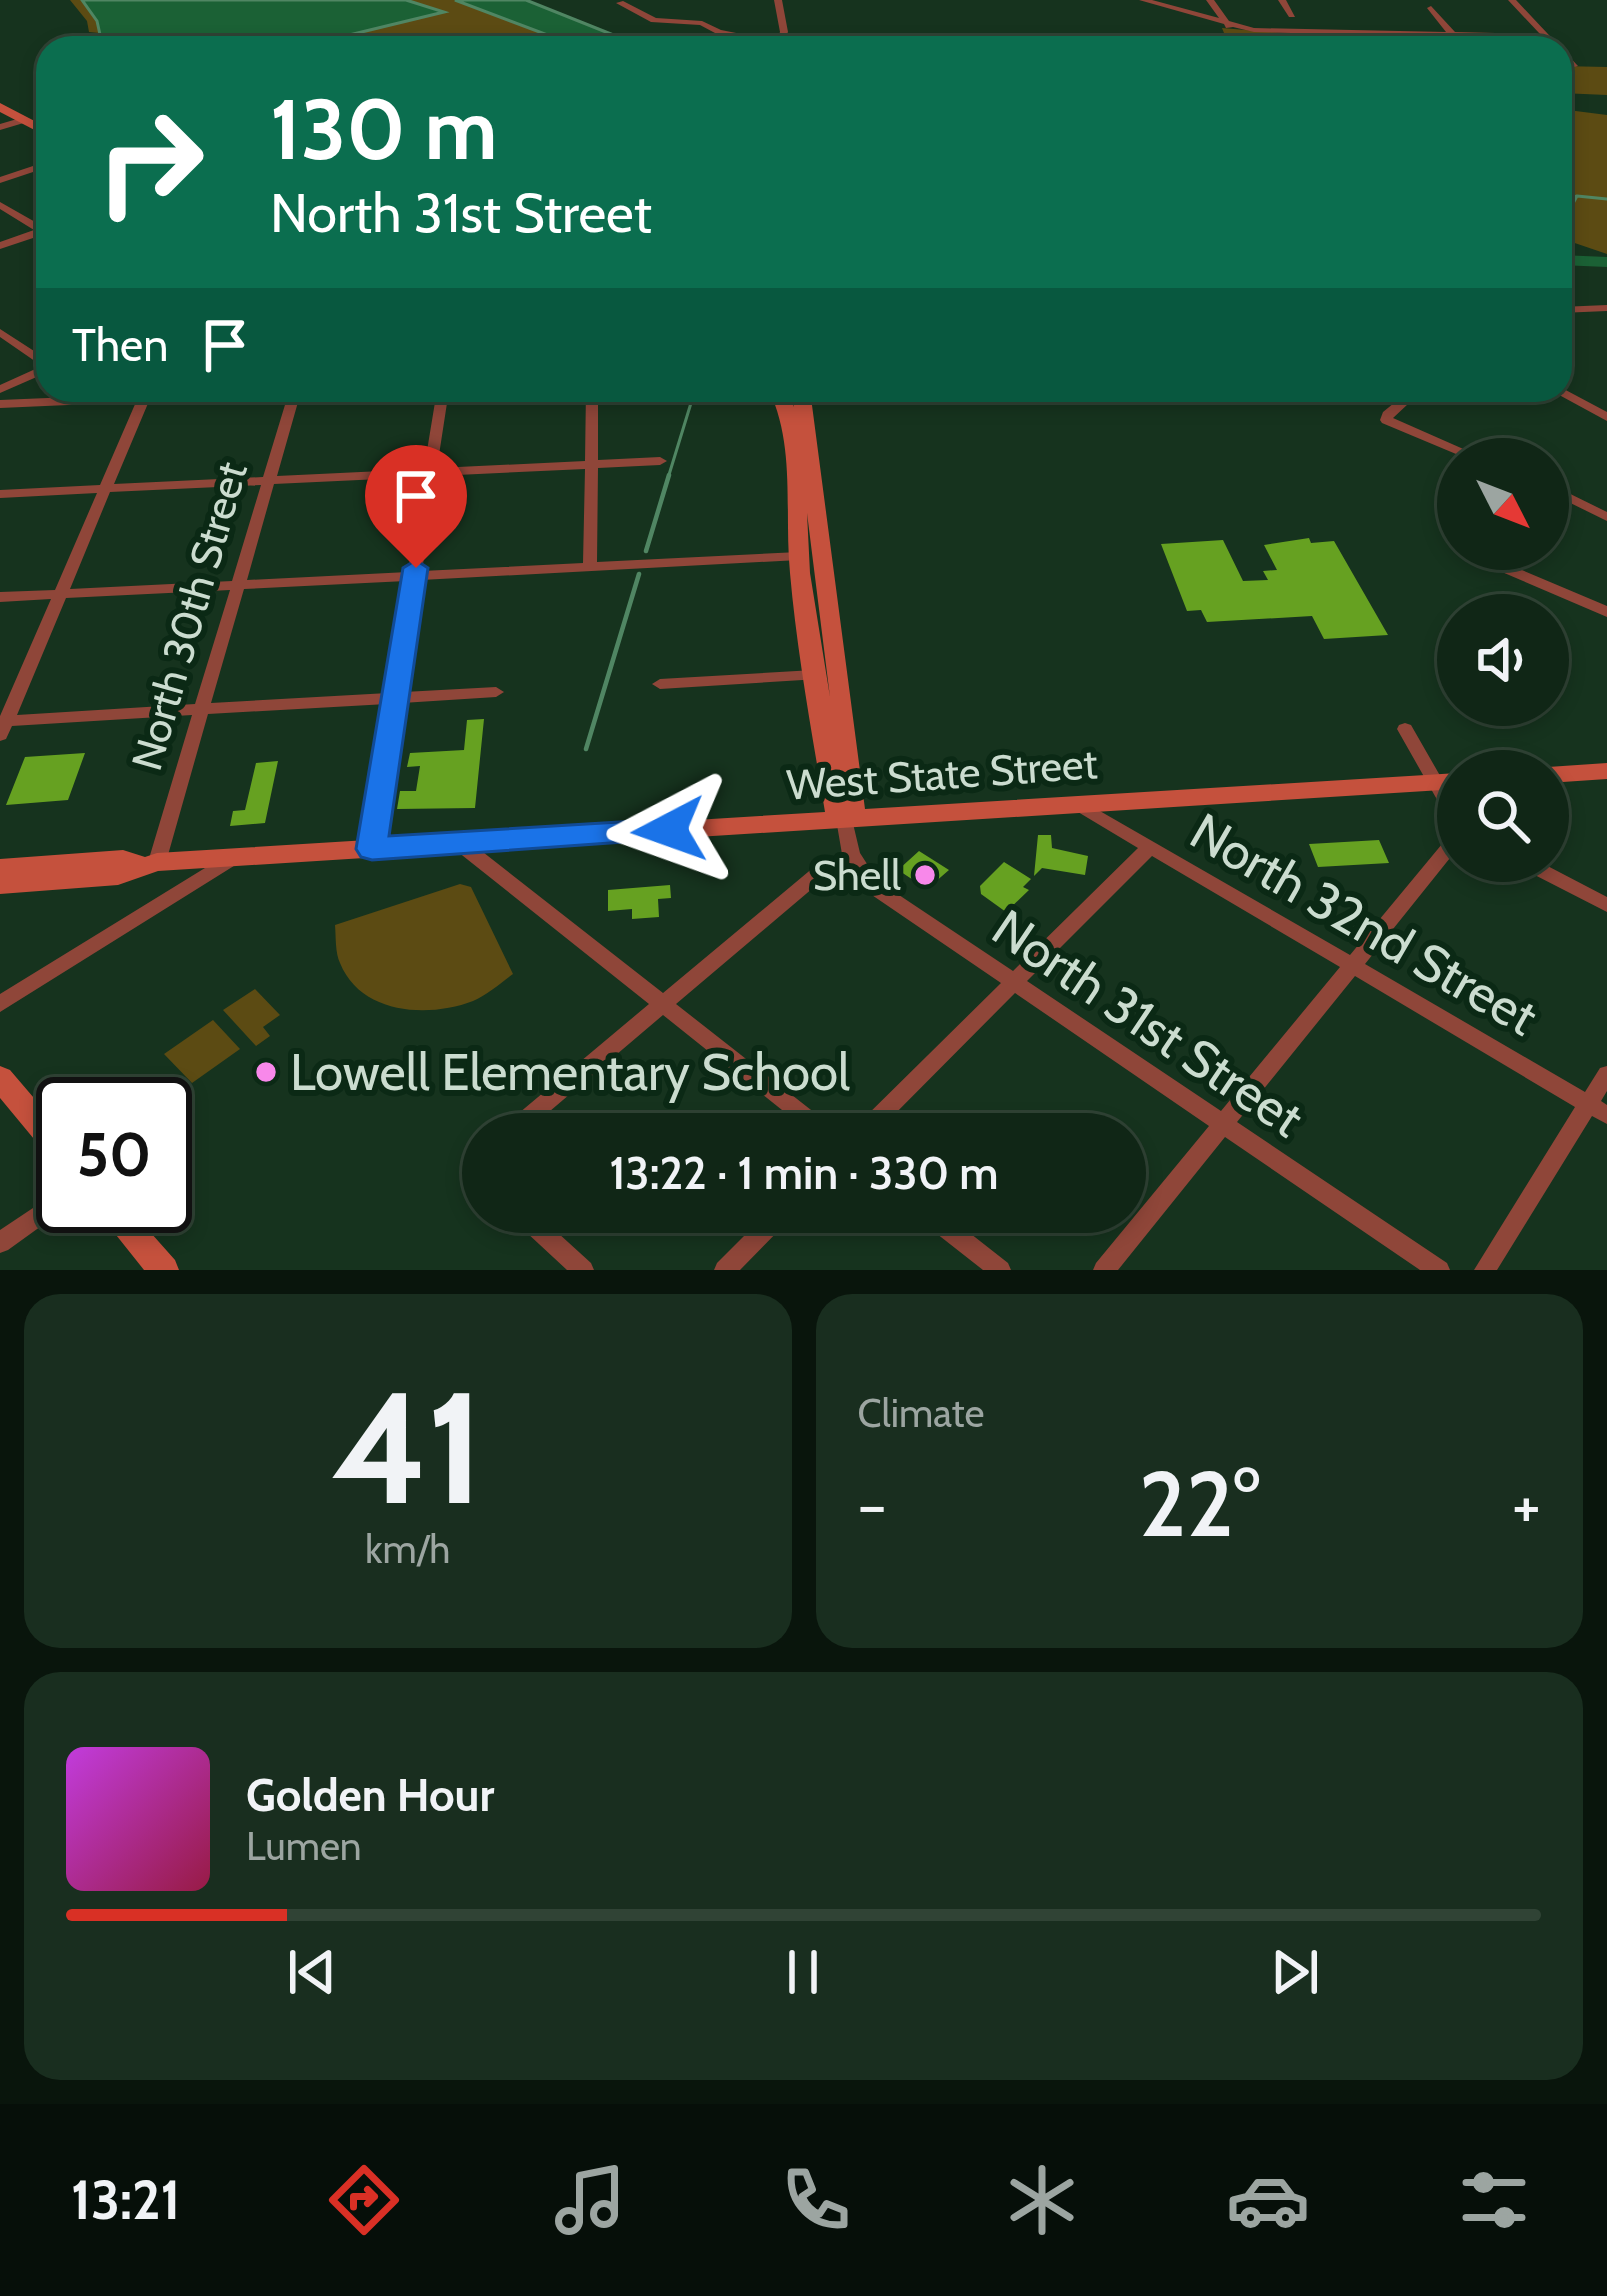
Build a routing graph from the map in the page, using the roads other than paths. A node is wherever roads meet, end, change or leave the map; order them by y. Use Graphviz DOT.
graph roads {
  1 [pos="641,0"];
  2 [pos="778,0"];
  3 [pos="1143,0"];
  4 [pos="1210,0"];
  5 [pos="1282,0"];
  6 [pos="1512,0"];
  7 [pos="704,6"];
  8 [pos="1431,8"];
  9 [pos="1292,15"];
  10 [pos="702,23"];
  11 [pos="1230,27"];
  12 [pos="728,36"];
  13 [pos="784,36"];
  14 [pos="1454,36"];
  15 [pos="1546,36"];
  16 [pos="1572,64"];
  17 [pos="1574,66"];
  18 [pos="0,107"];
  19 [pos="25,120"];
  20 [pos="36,126"];
  21 [pos="0,127"];
  22 [pos="36,168"];
  23 [pos="0,180"];
  24 [pos="0,205"];
  25 [pos="36,225"];
  26 [pos="36,234"];
  27 [pos="0,246"];
  28 [pos="1606,308"];
  29 [pos="1572,309"];
  30 [pos="0,332"];
  31 [pos="36,358"];
  32 [pos="36,372"];
  33 [pos="1,390"];
  34 [pos="1572,398"];
  35 [pos="48,402"];
  36 [pos="142,402"];
  37 [pos="292,402"];
  38 [pos="441,402"];
  39 [pos="592,402"];
  40 [pos="785,402"];
  41 [pos="803,402"];
  42 [pos="1403,402"];
  43 [pos="0,404"];
  44 [pos="1607,417"];
  45 [pos="1437,441"];
  46 [pos="659,461"];
  47 [pos="590,465"];
  48 [pos="430,473"];
  49 [pos="269,481"];
  50 [pos="105,489"];
  51 [pos="0,494"];
  52 [pos="1569,498"];
  53 [pos="1607,517"];
  54 [pos="799,556"];
  55 [pos="590,565"];
  56 [pos="1510,570"];
  57 [pos="414,575"];
  58 [pos="239,584"];
  59 [pos="60,594"];
  60 [pos="0,598"];
  61 [pos="1607,612"];
  62 [pos="814,675"];
  63 [pos="660,684"];
  64 [pos="496,692"];
  65 [pos="395,698"];
  66 [pos="202,709"];
  67 [pos="2,726"];
  68 [pos="1405,729"];
  69 [pos="1607,771"];
  70 [pos="1569,774"];
  71 [pos="1432,782"];
  72 [pos="1437,782"];
  73 [pos="1437,790"];
  74 [pos="1079,805"];
  75 [pos="845,819"];
  76 [pos="459,843"];
  77 [pos="1150,847"];
  78 [pos="372,849"];
  79 [pos="234,857"];
  80 [pos="1437,862"];
  81 [pos="150,864"];
  82 [pos="0,868"];
  83 [pos="820,872"];
  84 [pos="1563,882"];
  85 [pos="0,885"];
  86 [pos="1607,905"];
  87 [pos="1352,965"];
  88 [pos="1012,983"];
  89 [pos="0,1004"];
  90 [pos="662,1005"];
  91 [pos="1607,1074"];
  92 [pos="0,1078"];
  93 [pos="1598,1109"];
  94 [pos="533,1113"];
  95 [pos="799,1113"];
  96 [pos="882,1113"];
  97 [pos="36,1121"];
  98 [pos="1222,1124"];
  99 [pos="36,1217"];
  100 [pos="132,1233"];
  101 [pos="543,1233"];
  102 [pos="761,1233"];
  103 [pos="953,1233"];
  104 [pos="0,1243"];
  105 [pos="164,1270"];
  106 [pos="583,1270"];
  107 [pos="725,1270"];
  108 [pos="1000,1270"];
  109 [pos="1104,1270"];
  110 [pos="1439,1270"];
  111 [pos="1485,1270"];
  1 -- 10 [label="street"];
  2 -- 13 [label="street"];
  3 -- 11 [label="street"];
  4 -- 11 [label="street"];
  5 -- 9 [label="street"];
  6 -- 15 [label="street"];
  7 -- 10 [label="street"];
  8 -- 14 [label="street"];
  10 -- 12 [label="street"];
  11 -- 14 [label="street"];
  16 -- 17 [label="street"];
  18 -- 19 [label="street"];
  19 -- 20 [label="street"];
  19 -- 21 [label="street"];
  22 -- 23 [label="street"];
  24 -- 25 [label="street"];
  26 -- 27 [label="street"];
  28 -- 29 [label="street"];
  30 -- 31 [label="street"];
  32 -- 33 [label="street"];
  34 -- 44 [label="street"];
  35 -- 43 [label="street"];
  36 -- 50 [label="street"];
  37 -- 49 [label="street, North 30th Street"];
  38 -- 48 [label="street"];
  39 -- 47 [label="street"];
  40 -- 54 [label="street"];
  41 -- 75 [label="street"];
  42 -- 45 [label="street"];
  46 -- 47 [label="street"];
  47 -- 48 [label="street"];
  47 -- 55 [label="street"];
  48 -- 49 [label="street"];
  48 -- 57 [label="street"];
  49 -- 50 [label="street"];
  49 -- 58 [label="street, North 30th Street"];
  50 -- 51 [label="street"];
  50 -- 59 [label="street"];
  52 -- 53 [label="street"];
  54 -- 55 [label="street"];
  54 -- 62 [label="street"];
  55 -- 57 [label="street"];
  56 -- 61 [label="street"];
  57 -- 58 [label="street"];
  57 -- 65 [label="street"];
  58 -- 59 [label="street"];
  58 -- 66 [label="street, North 30th Street"];
  59 -- 60 [label="street"];
  59 -- 67 [label="street"];
  62 -- 63 [label="street"];
  62 -- 75 [label="street"];
  64 -- 65 [label="street"];
  65 -- 66 [label="street"];
  65 -- 78 [label="street"];
  66 -- 67 [label="street"];
  66 -- 81 [label="street, North 30th Street"];
  68 -- 71 [label="street"];
  69 -- 70 [label="street"];
  71 -- 72 [label="street, West State Street"];
  71 -- 73 [label="street"];
  71 -- 74 [label="street, West State Street"];
  74 -- 75 [label="street, West State Street"];
  74 -- 77 [label="street, North 32nd Street"];
  75 -- 76 [label="street, West State Street"];
  75 -- 88 [label="street, North 31st Street"];
  76 -- 78 [label="street, West State Street"];
  76 -- 90 [label="street"];
  77 -- 87 [label="street, North 32nd Street"];
  77 -- 88 [label="street"];
  78 -- 79 [label="street, West State Street"];
  79 -- 81 [label="street, West State Street"];
  79 -- 89 [label="street"];
  80 -- 87 [label="street"];
  81 -- 82 [label="street, West State Street"];
  81 -- 85 [label="street, West State Street"];
  83 -- 90 [label="street"];
  84 -- 86 [label="street"];
  87 -- 93 [label="street, North 32nd Street"];
  87 -- 98 [label="street"];
  88 -- 96 [label="street"];
  88 -- 98 [label="street, North 31st Street"];
  90 -- 94 [label="street"];
  90 -- 95 [label="street"];
  91 -- 93 [label="street"];
  92 -- 97 [label="street"];
  93 -- 111 [label="street"];
  98 -- 109 [label="street"];
  98 -- 110 [label="street, North 31st Street"];
  99 -- 104 [label="street"];
  100 -- 105 [label="street"];
  101 -- 106 [label="street"];
  102 -- 107 [label="street"];
  103 -- 108 [label="street"];
}
